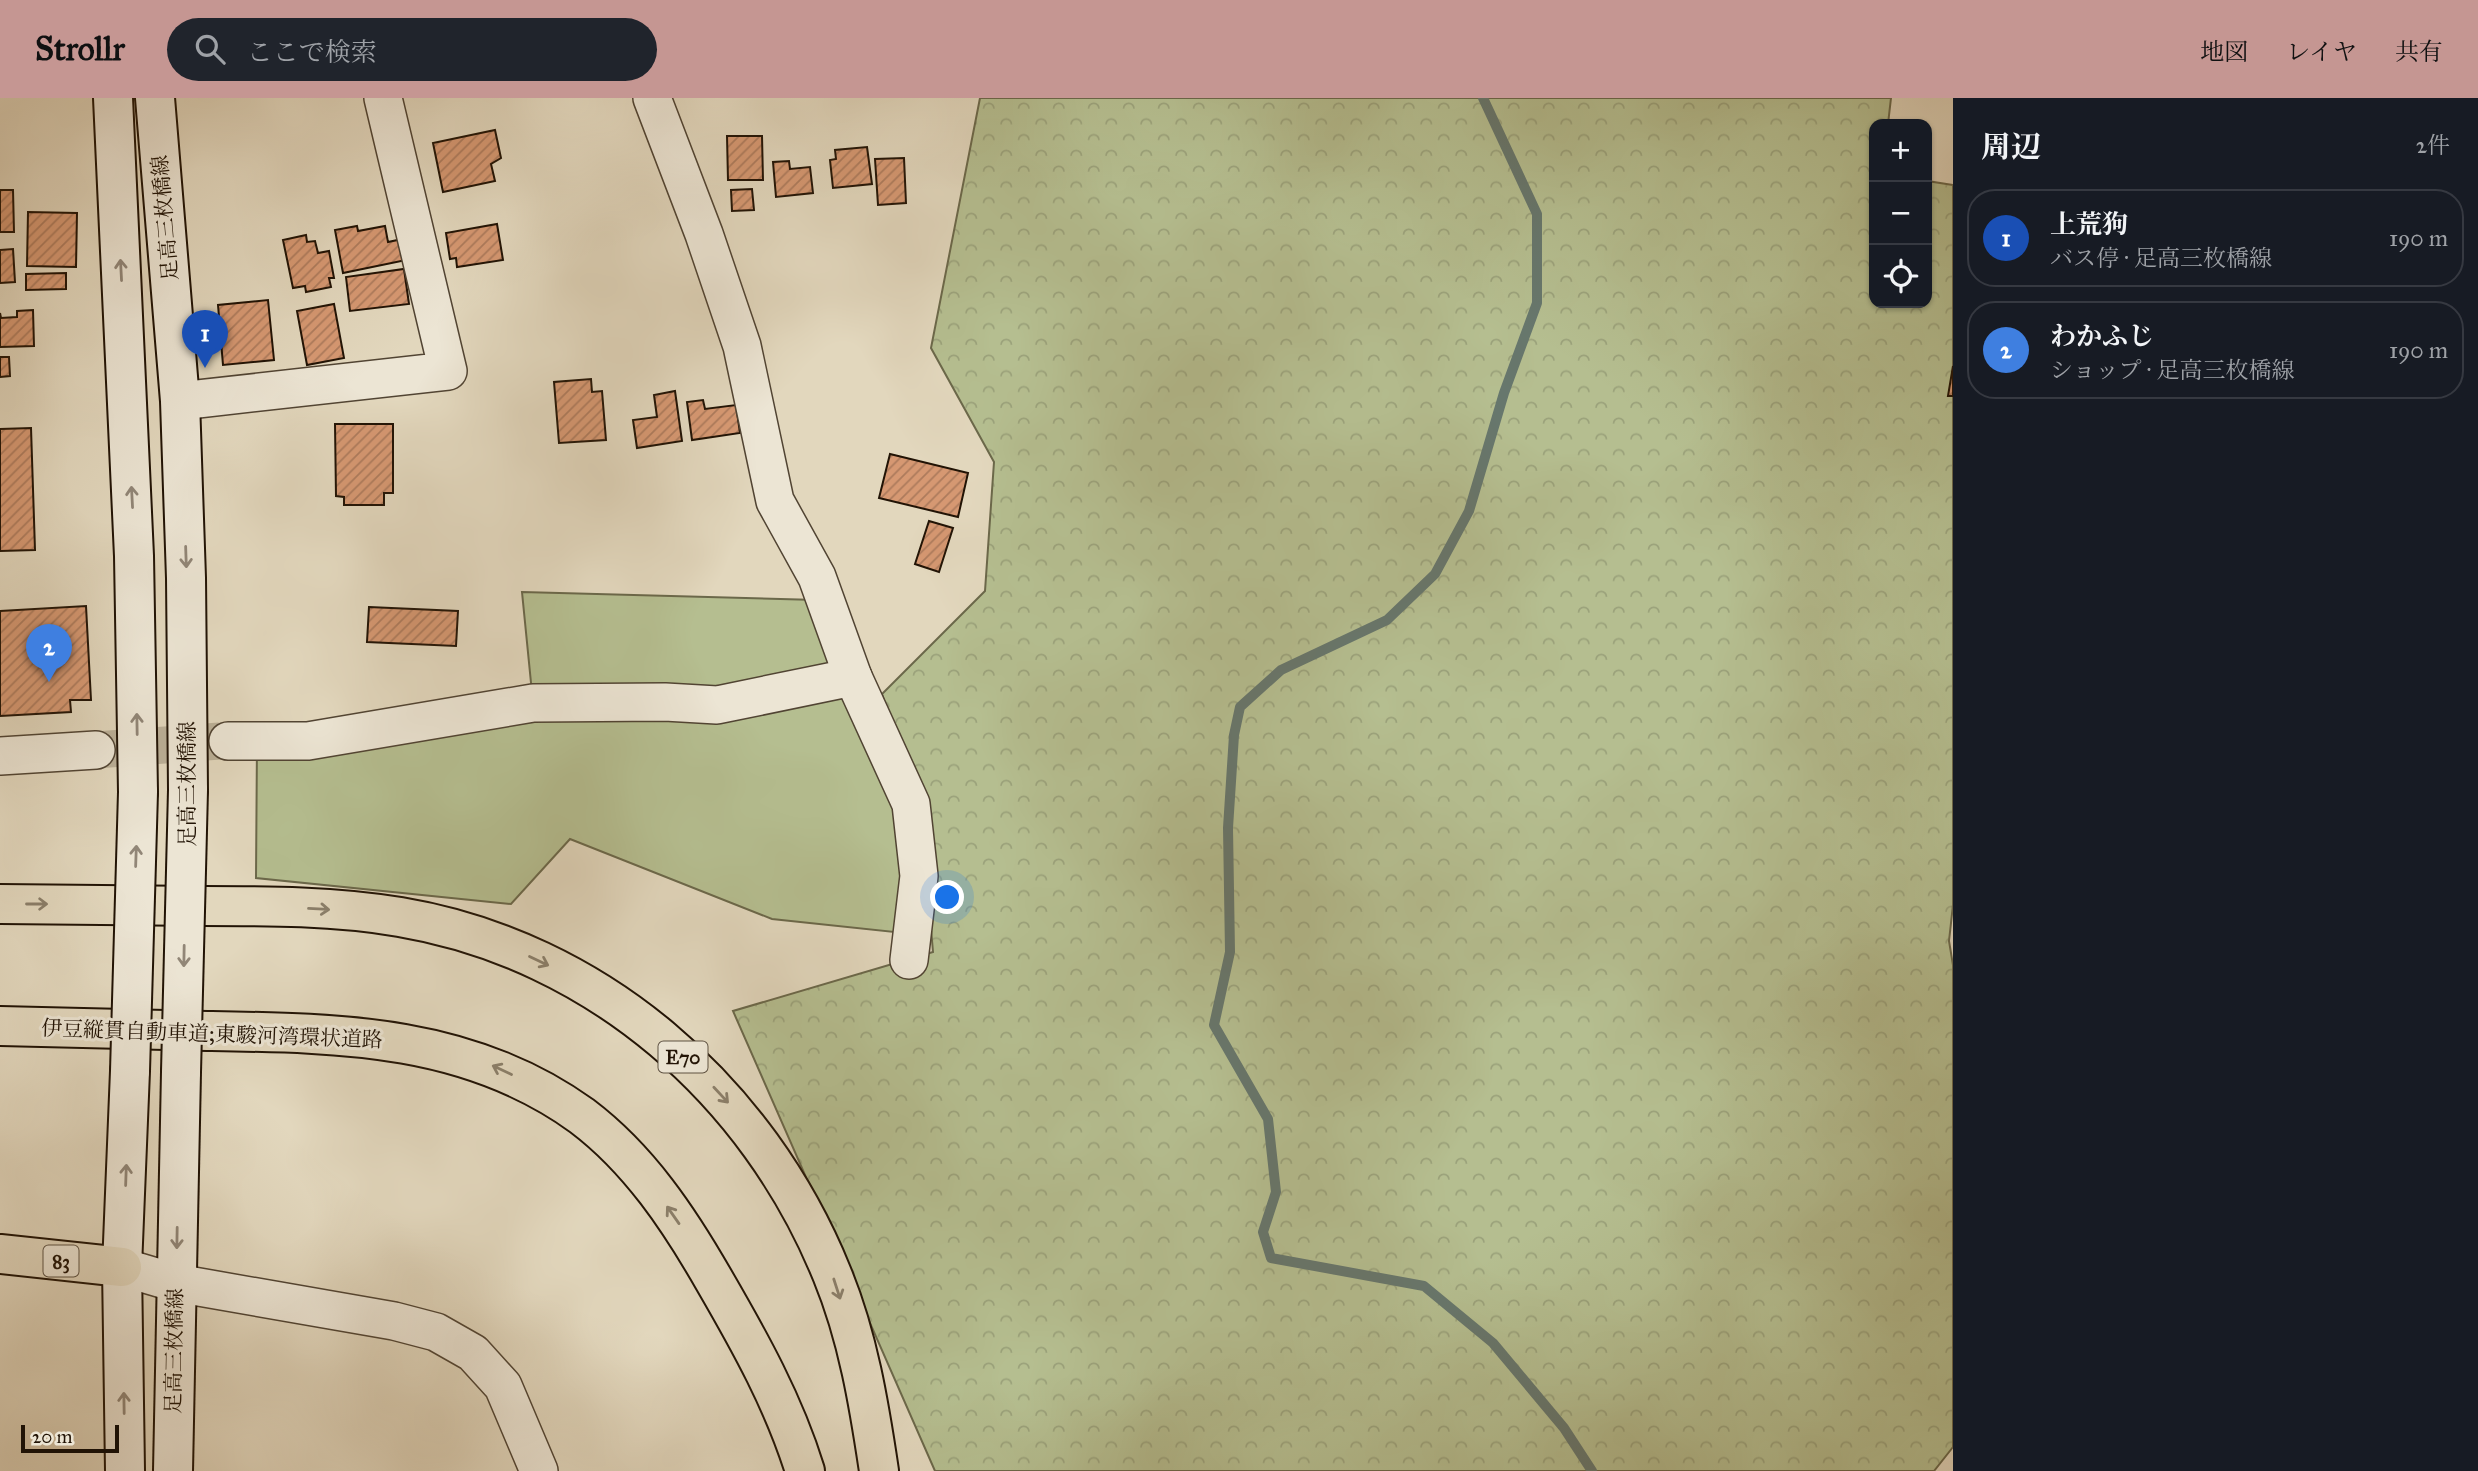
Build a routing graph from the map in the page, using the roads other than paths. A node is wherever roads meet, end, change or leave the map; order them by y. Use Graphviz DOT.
graph roads {
  1 [pos="113,98"];
  2 [pos="155,98"];
  3 [pos="383,98"];
  4 [pos="652,98"];
  5 [pos="180,401"];
  6 [pos="853,677"];
  7 [pos="228,741"];
  8 [pos="96,750"];
  9 [pos="0,756"];
  10 [pos="0,904"];
  11 [pos="909,960"];
  12 [pos="0,1026"];
  13 [pos="0,1254"];
  14 [pos="122,1267"];
  15 [pos="709,1272"];
  16 [pos="176,1283"];
  17 [pos="125,1471"];
  18 [pos="173,1471"];
  19 [pos="538,1471"];
  20 [pos="789,1471"];
  21 [pos="805,1471"];
  22 [pos="878,1471"];
  14 -- 1 [label="main road, 足高三枚橋線, one-way, bridge"];
  2 -- 5 [label="main road, 足高三枚橋線"];
  3 -- 5 [label="street"];
  4 -- 6 [label="street"];
  5 -- 16 [label="main road, 足高三枚橋線, one-way, bridge"];
  6 -- 7 [label="street"];
  6 -- 11 [label="street"];
  8 -- 9 [label="street"];
  10 -- 22 [label="main road, E70, one-way"];
  15 -- 12 [label="main road, 伊豆縦貫自動車道;東駿河湾環状道路, one-way"];
  13 -- 14 [label="main road, 83"];
  14 -- 16 [label="street"];
  17 -- 14 [label="main road, 足高三枚橋線, one-way"];
  15 -- 20 [label="main road"];
  15 -- 21 [label="main road"];
  16 -- 18 [label="main road, 足高三枚橋線"];
  16 -- 19 [label="street"];
}
